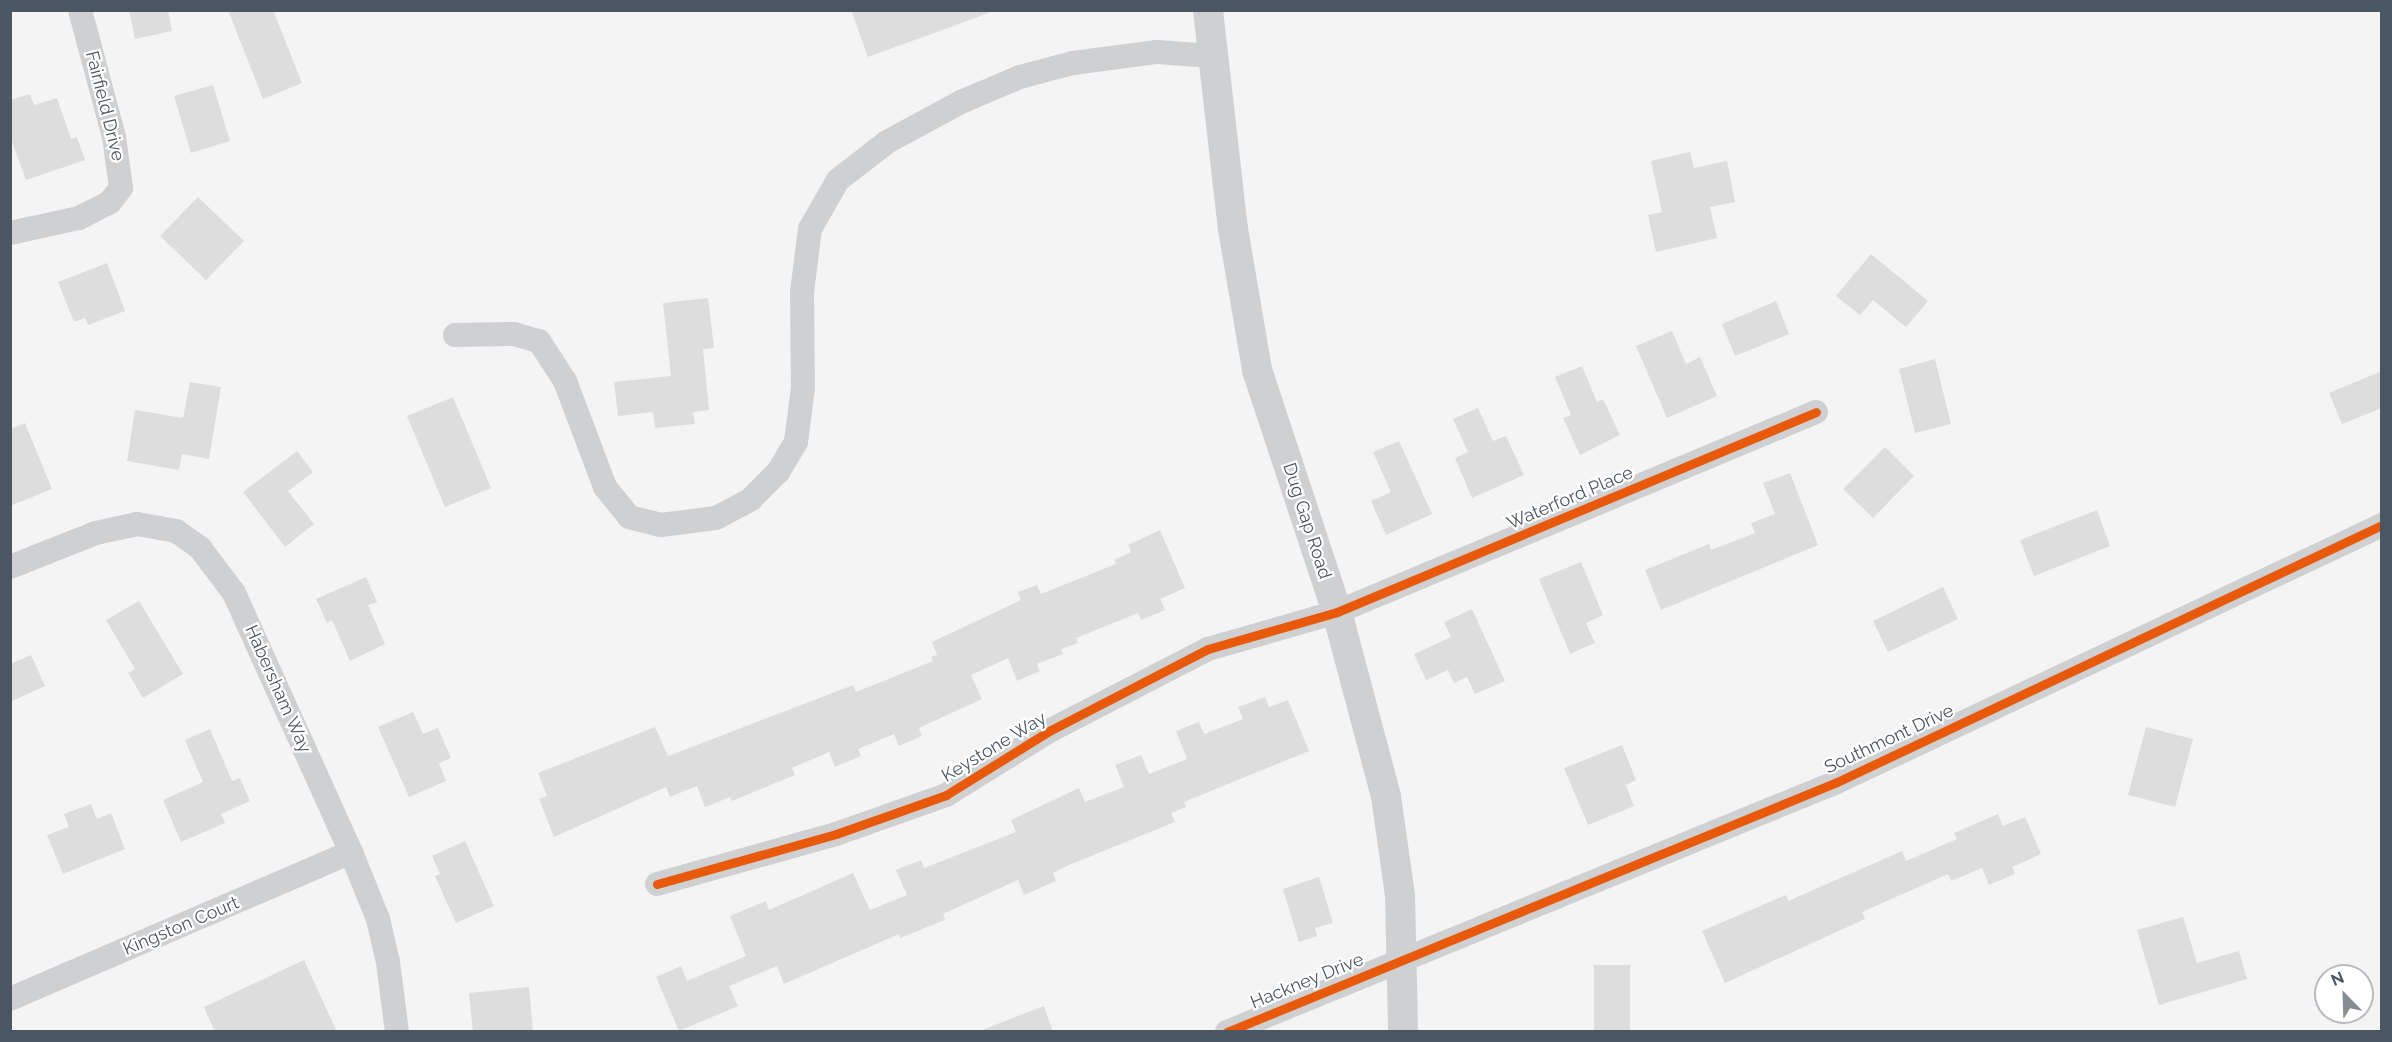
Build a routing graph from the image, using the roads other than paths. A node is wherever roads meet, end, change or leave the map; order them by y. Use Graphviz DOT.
graph roads {
  1 [pos="80,10"];
  2 [pos="1208,10"];
  3 [pos="1212,56"];
  4 [pos="10,233"];
  5 [pos="455,335"];
  6 [pos="1816,412"];
  7 [pos="2382,525"];
  8 [pos="10,567"];
  9 [pos="1337,612"];
  10 [pos="351,852"];
  11 [pos="657,884"];
  12 [pos="1400,961"];
  13 [pos="10,999"];
  14 [pos="397,1032"];
  15 [pos="1227,1032"];
  16 [pos="1403,1032"];
  1 -- 4 [label="street, Fairfield Drive"];
  2 -- 3 [label="street, Dug Gap Road"];
  3 -- 5 [label="street"];
  3 -- 9 [label="street, Dug Gap Road"];
  6 -- 9 [label="street, Waterford Place"];
  7 -- 12 [label="street, Southmont Drive"];
  8 -- 10 [label="street, Habersham Way"];
  9 -- 11 [label="street, Keystone Way"];
  9 -- 12 [label="street, Dug Gap Road"];
  10 -- 13 [label="street, Kingston Court"];
  10 -- 14 [label="street, Habersham Way"];
  12 -- 15 [label="street, Hackney Drive"];
  12 -- 16 [label="street, Dug Gap Road"];
}
